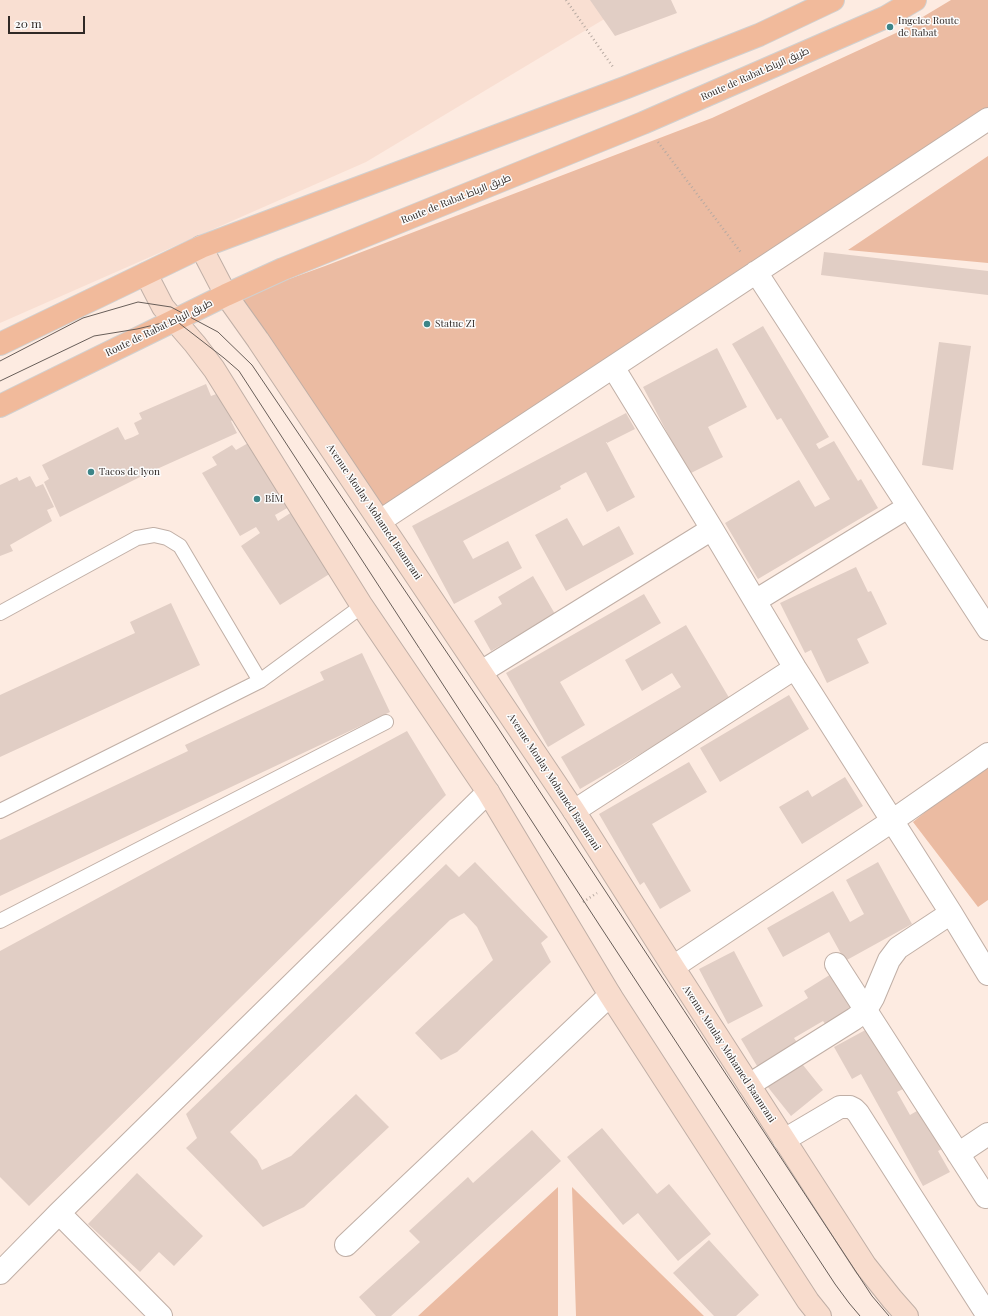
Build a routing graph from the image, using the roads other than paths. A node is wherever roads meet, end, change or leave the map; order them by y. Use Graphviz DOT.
graph roads {
  1 [pos="833,0"];
  2 [pos="915,0"];
  3 [pos="988,119"];
  4 [pos="201,247"];
  5 [pos="756,272"];
  6 [pos="146,274"];
  7 [pos="226,295"];
  8 [pos="175,320"];
  9 [pos="0,344"];
  10 [pos="613,367"];
  11 [pos="0,406"];
  12 [pos="908,507"];
  13 [pos="380,521"];
  14 [pos="712,529"];
  15 [pos="755,601"];
  16 [pos="362,606"];
  17 [pos="0,613"];
  18 [pos="988,629"];
  19 [pos="795,668"];
  20 [pos="481,672"];
  21 [pos="260,681"];
  22 [pos="386,722"];
  23 [pos="988,754"];
  24 [pos="488,792"];
  25 [pos="0,811"];
  26 [pos="574,811"];
  27 [pos="892,821"];
  28 [pos="951,913"];
  29 [pos="0,921"];
  30 [pos="836,964"];
  31 [pos="673,967"];
  32 [pos="988,974"];
  33 [pos="610,995"];
  34 [pos="866,1010"];
  35 [pos="749,1085"];
  36 [pos="988,1134"];
  37 [pos="784,1140"];
  38 [pos="958,1154"];
  39 [pos="986,1197"];
  40 [pos="59,1213"];
  41 [pos="346,1245"];
  42 [pos="0,1273"];
  43 [pos="161,1316"];
  44 [pos="820,1316"];
  45 [pos="908,1316"];
  46 [pos="988,1316"];
  1 -- 4 [label="main road"];
  2 -- 7 [label="main road, Route de Rabat طريق الرباط"];
  3 -- 5 [label="street"];
  4 -- 6 [label="main road"];
  4 -- 7 [label="street, Avenue Moulay Mohamed Baamrani"];
  5 -- 10 [label="street"];
  5 -- 12 [label="street"];
  6 -- 8 [label="street"];
  6 -- 9 [label="main road"];
  7 -- 8 [label="main road, Route de Rabat طريق الرباط"];
  7 -- 13 [label="street, Avenue Moulay Mohamed Baamrani"];
  8 -- 11 [label="main road, Route de Rabat طريق الرباط"];
  8 -- 16 [label="street"];
  10 -- 13 [label="street"];
  10 -- 14 [label="street"];
  12 -- 15 [label="street"];
  12 -- 18 [label="street"];
  13 -- 20 [label="street, Avenue Moulay Mohamed Baamrani"];
  14 -- 15 [label="street"];
  14 -- 20 [label="street"];
  15 -- 19 [label="street"];
  16 -- 21 [label="lane"];
  16 -- 24 [label="street"];
  17 -- 21 [label="lane"];
  19 -- 26 [label="street"];
  19 -- 27 [label="street"];
  20 -- 26 [label="street, Avenue Moulay Mohamed Baamrani"];
  21 -- 25 [label="lane"];
  22 -- 29 [label="lane"];
  23 -- 27 [label="street"];
  24 -- 33 [label="street"];
  24 -- 40 [label="street"];
  26 -- 31 [label="street, Avenue Moulay Mohamed Baamrani"];
  27 -- 28 [label="street"];
  27 -- 31 [label="street"];
  28 -- 32 [label="street"];
  28 -- 34 [label="street"];
  30 -- 34 [label="street"];
  31 -- 35 [label="street, Avenue Moulay Mohamed Baamrani"];
  33 -- 41 [label="street"];
  33 -- 44 [label="street"];
  34 -- 35 [label="street"];
  34 -- 38 [label="street"];
  35 -- 37 [label="street, Avenue Moulay Mohamed Baamrani"];
  36 -- 38 [label="street"];
  37 -- 45 [label="street, Avenue Moulay Mohamed Baamrani"];
  37 -- 46 [label="street"];
  38 -- 39 [label="street"];
  40 -- 42 [label="street"];
  40 -- 43 [label="street"];
}
